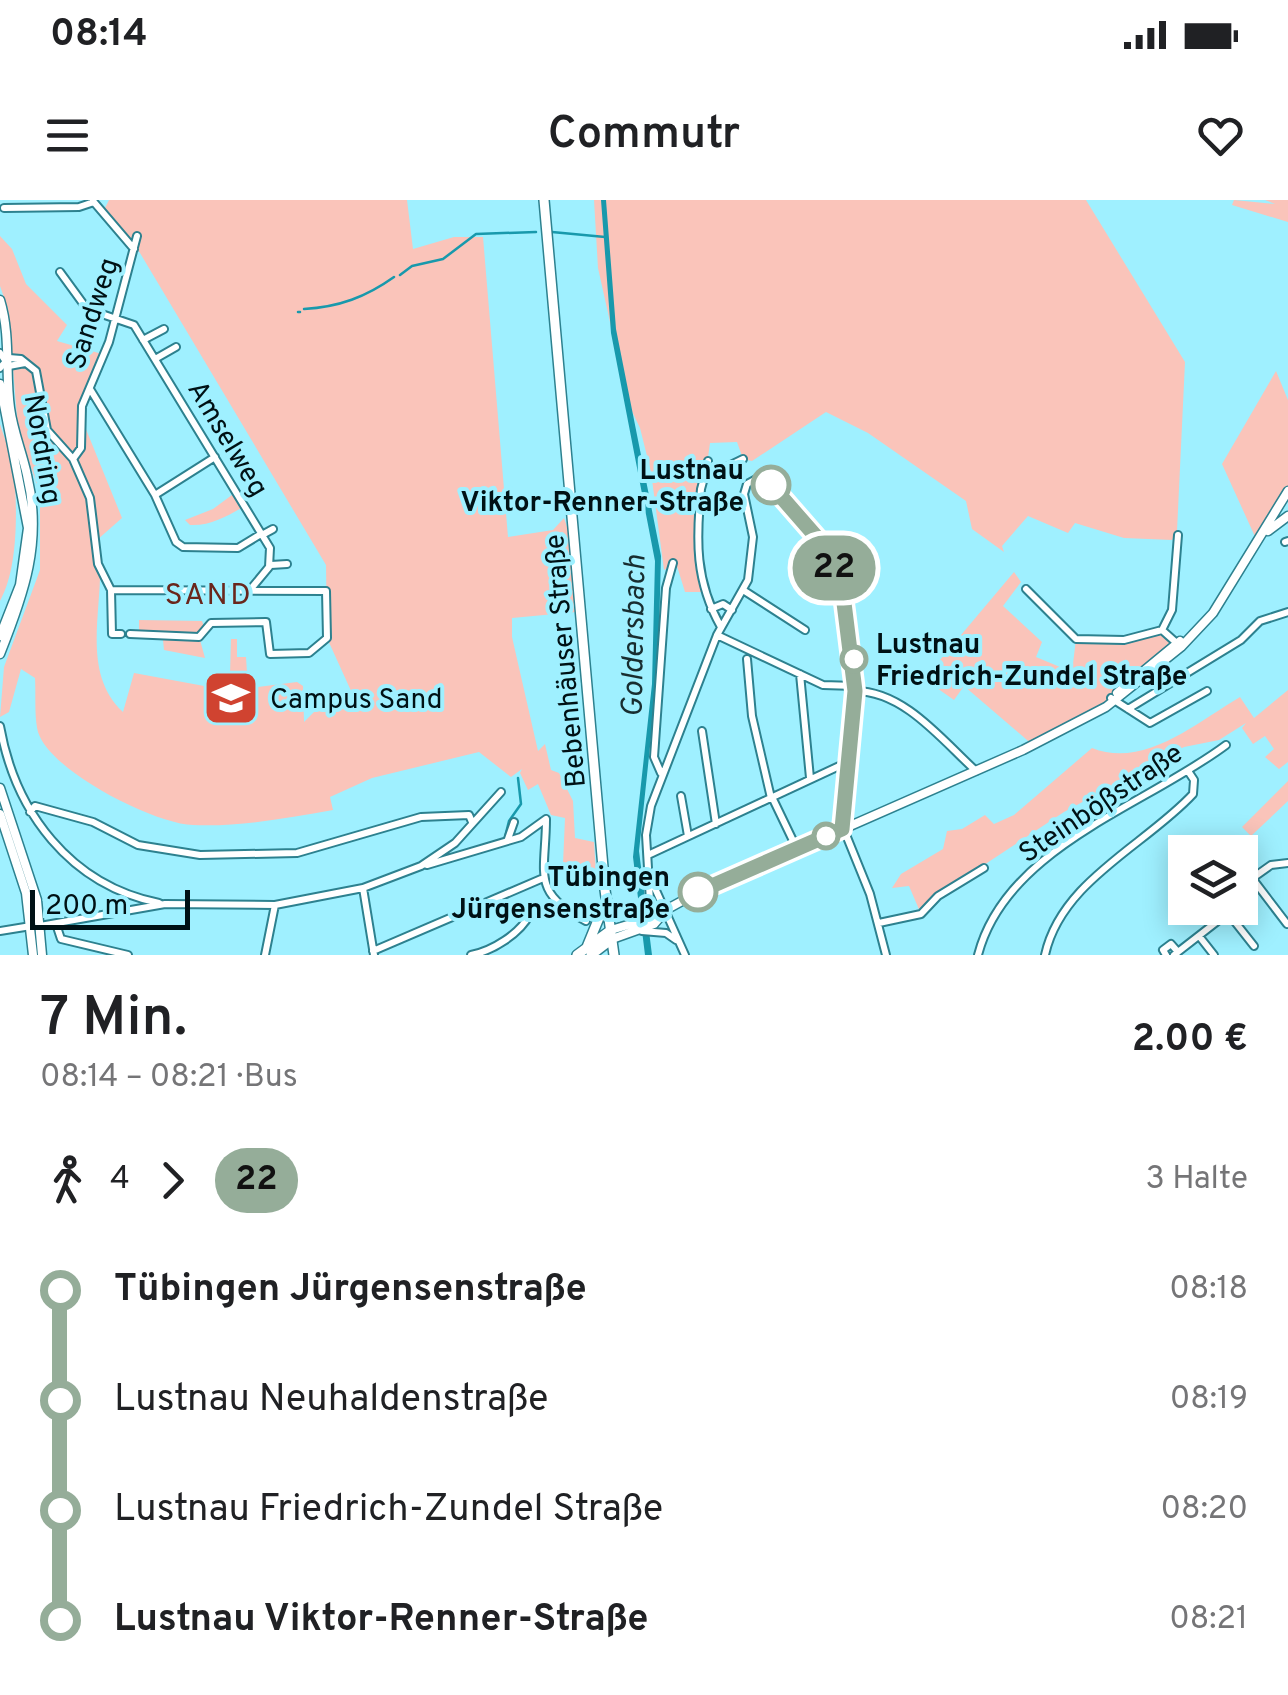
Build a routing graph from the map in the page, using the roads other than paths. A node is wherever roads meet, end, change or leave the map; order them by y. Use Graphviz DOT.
graph roads {
  1 [pos="544,200"];
  2 [pos="93,201"];
  3 [pos="4,208"];
  4 [pos="138,236"];
  5 [pos="134,250"];
  6 [pos="60,272"];
  7 [pos="0,300"];
  8 [pos="116,318"];
  9 [pos="164,328"];
  10 [pos="143,340"];
  11 [pos="176,348"];
  12 [pos="155,359"];
  13 [pos="4,361"];
  14 [pos="0,384"];
  15 [pos="90,389"];
  16 [pos="215,458"];
  17 [pos="743,458"];
  18 [pos="72,459"];
  19 [pos="708,461"];
  20 [pos="704,478"];
  21 [pos="154,495"];
  22 [pos="1287,498"];
  23 [pos="1288,516"];
  24 [pos="274,529"];
  25 [pos="262,534"];
  26 [pos="1178,534"];
  27 [pos="175,538"];
  28 [pos="166,541"];
  29 [pos="1258,541"];
  30 [pos="674,563"];
  31 [pos="287,564"];
  32 [pos="270,566"];
  33 [pos="1026,589"];
  34 [pos="112,590"];
  35 [pos="250,590"];
  36 [pos="743,590"];
  37 [pos="712,609"];
  38 [pos="732,610"];
  39 [pos="1288,612"];
  40 [pos="721,627"];
  41 [pos="806,630"];
  42 [pos="1162,630"];
  43 [pos="717,635"];
  44 [pos="0,636"];
  45 [pos="1179,645"];
  46 [pos="0,654"];
  47 [pos="747,659"];
  48 [pos="801,674"];
  49 [pos="855,688"];
  50 [pos="1206,691"];
  51 [pos="1112,699"];
  52 [pos="1128,709"];
  53 [pos="0,726"];
  54 [pos="702,731"];
  55 [pos="1226,745"];
  56 [pos="851,760"];
  57 [pos="976,772"];
  58 [pos="1188,772"];
  59 [pos="661,773"];
  60 [pos="810,778"];
  61 [pos="0,788"];
  62 [pos="501,792"];
  63 [pos="681,796"];
  64 [pos="771,797"];
  65 [pos="30,812"];
  66 [pos="0,814"];
  67 [pos="514,822"];
  68 [pos="472,824"];
  69 [pos="716,824"];
  70 [pos="842,829"];
  71 [pos="688,836"];
  72 [pos="508,839"];
  73 [pos="796,849"];
  74 [pos="648,856"];
  75 [pos="1288,863"];
  76 [pos="421,866"];
  77 [pos="984,868"];
  78 [pos="1258,874"];
  79 [pos="541,879"];
  80 [pos="652,880"];
  81 [pos="1258,886"];
  82 [pos="363,888"];
  83 [pos="606,900"];
  84 [pos="140,903"];
  85 [pos="652,904"];
  86 [pos="276,905"];
  87 [pos="666,909"];
  88 [pos="530,914"];
  89 [pos="586,921"];
  90 [pos="878,923"];
  91 [pos="56,924"];
  92 [pos="653,924"];
  93 [pos="1287,924"];
  94 [pos="1212,925"];
  95 [pos="1236,925"];
  96 [pos="36,926"];
  97 [pos="0,931"];
  98 [pos="611,935"];
  99 [pos="1199,936"];
  100 [pos="680,944"];
  101 [pos="1254,946"];
  102 [pos="589,951"];
  103 [pos="373,953"];
  104 [pos="1176,954"];
  105 [pos="34,955"];
  106 [pos="42,955"];
  107 [pos="128,955"];
  108 [pos="266,955"];
  109 [pos="470,955"];
  110 [pos="577,955"];
  111 [pos="614,955"];
  112 [pos="685,955"];
  113 [pos="886,955"];
  114 [pos="978,955"];
  115 [pos="1045,955"];
  116 [pos="1166,955"];
  117 [pos="1214,955"];
  1 -- 83 [label="main road, Bebenhäuser Straße"];
  2 -- 3 [label="street"];
  2 -- 5 [label="street"];
  4 -- 5 [label="street, Sandweg"];
  5 -- 8 [label="street, Sandweg"];
  6 -- 8 [label="street, Amselweg"];
  7 -- 13 [label="street, Nordring"];
  8 -- 10 [label="street, Amselweg"];
  8 -- 15 [label="street, Sandweg"];
  9 -- 10 [label="street"];
  10 -- 12 [label="street, Amselweg"];
  11 -- 12 [label="street"];
  12 -- 16 [label="street, Amselweg"];
  13 -- 18 [label="street"];
  13 -- 46 [label="street, Nordring"];
  14 -- 44 [label="street, Nordring"];
  15 -- 18 [label="street, Sandweg"];
  15 -- 21 [label="street"];
  16 -- 21 [label="street"];
  16 -- 25 [label="street, Amselweg"];
  17 -- 20 [label="street"];
  18 -- 34 [label="street"];
  19 -- 20 [label="street"];
  20 -- 37 [label="street"];
  21 -- 27 [label="street"];
  22 -- 29 [label="street"];
  23 -- 29 [label="street"];
  24 -- 25 [label="street"];
  25 -- 27 [label="street"];
  25 -- 32 [label="street, Amselweg"];
  26 -- 42 [label="street"];
  27 -- 28 [label="street"];
  29 -- 45 [label="street"];
  30 -- 59 [label="street"];
  31 -- 32 [label="street"];
  32 -- 35 [label="street"];
  33 -- 42 [label="street"];
  34 -- 35 [label="street"];
  34 -- 35 [label="street"];
  36 -- 38 [label="street"];
  36 -- 41 [label="street"];
  36 -- 49 [label="street"];
  37 -- 38 [label="street"];
  37 -- 40 [label="street"];
  38 -- 40 [label="street"];
  39 -- 52 [label="street"];
  40 -- 43 [label="street"];
  42 -- 45 [label="street"];
  43 -- 48 [label="street"];
  43 -- 59 [label="street"];
  45 -- 51 [label="street"];
  47 -- 64 [label="street"];
  48 -- 49 [label="street"];
  48 -- 60 [label="street"];
  49 -- 56 [label="street"];
  49 -- 57 [label="street"];
  50 -- 52 [label="street"];
  51 -- 52 [label="street"];
  51 -- 57 [label="street"];
  53 -- 65 [label="street"];
  54 -- 69 [label="street"];
  55 -- 58 [label="street, Steinbößstraße"];
  56 -- 60 [label="street"];
  56 -- 70 [label="street"];
  57 -- 70 [label="street"];
  58 -- 114 [label="street, Steinbößstraße"];
  58 -- 115 [label="street"];
  59 -- 74 [label="street"];
  60 -- 64 [label="street"];
  61 -- 96 [label="street"];
  62 -- 68 [label="street"];
  63 -- 71 [label="street"];
  64 -- 69 [label="street"];
  64 -- 73 [label="street"];
  65 -- 68 [label="street"];
  65 -- 84 [label="street"];
  66 -- 96 [label="street"];
  67 -- 72 [label="street"];
  68 -- 76 [label="street"];
  69 -- 71 [label="street"];
  70 -- 73 [label="street"];
  70 -- 90 [label="street"];
  71 -- 74 [label="street"];
  72 -- 76 [label="street"];
  72 -- 79 [label="street"];
  73 -- 87 [label="street"];
  74 -- 80 [label="street"];
  75 -- 78 [label="street"];
  76 -- 82 [label="street"];
  77 -- 90 [label="street"];
  79 -- 89 [label="street"];
  79 -- 103 [label="street"];
  80 -- 85 [label="street"];
  80 -- 87 [label="street"];
  81 -- 93 [label="street"];
  82 -- 86 [label="street"];
  82 -- 103 [label="street"];
  83 -- 98 [label="main road, Bebenhäuser Straße"];
  83 -- 102 [label="main road"];
  84 -- 86 [label="street"];
  84 -- 91 [label="street"];
  85 -- 87 [label="street"];
  85 -- 92 [label="street"];
  86 -- 108 [label="street"];
  87 -- 92 [label="street"];
  87 -- 100 [label="street"];
  88 -- 109 [label="street"];
  90 -- 113 [label="street"];
  91 -- 96 [label="street"];
  91 -- 107 [label="street"];
  92 -- 98 [label="street"];
  92 -- 100 [label="street"];
  94 -- 99 [label="street"];
  95 -- 101 [label="street"];
  96 -- 97 [label="street"];
  96 -- 105 [label="street"];
  96 -- 106 [label="street"];
  98 -- 102 [label="main road"];
  98 -- 111 [label="main road, Bebenhäuser Straße"];
  99 -- 104 [label="street"];
  99 -- 117 [label="street"];
  100 -- 112 [label="street"];
  102 -- 110 [label="main road"];
  104 -- 116 [label="street"];
}
